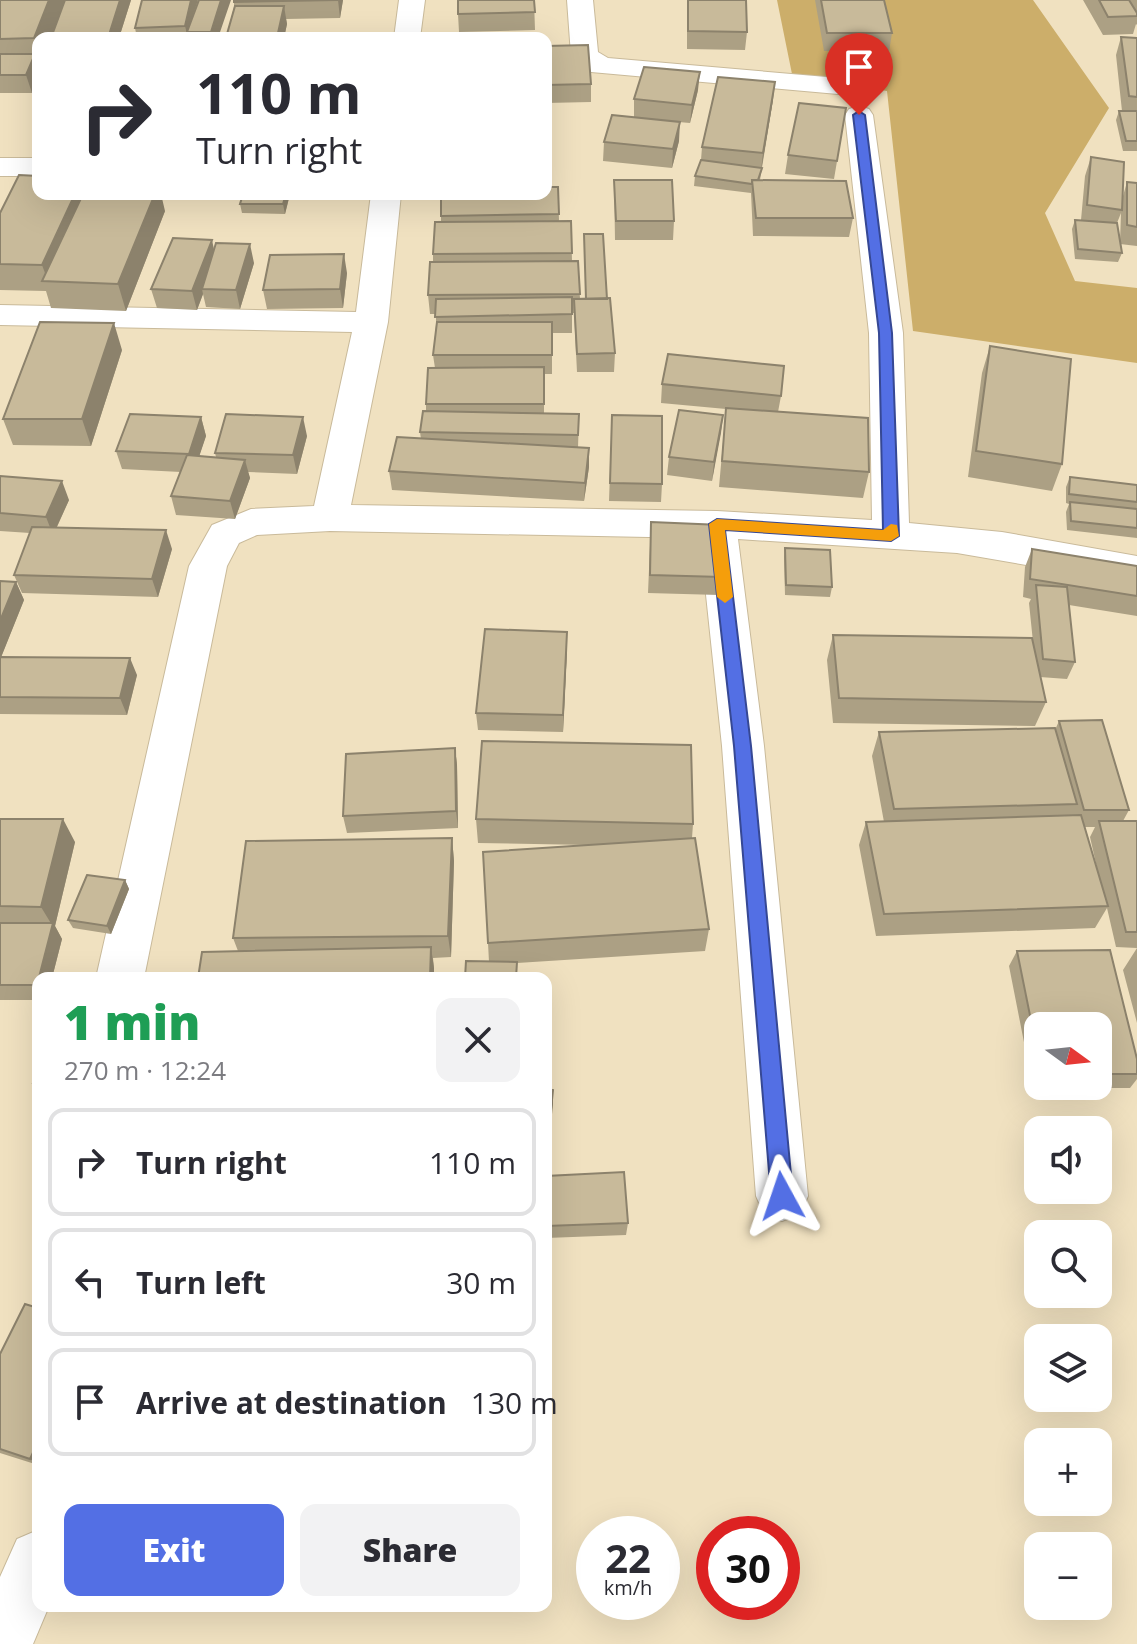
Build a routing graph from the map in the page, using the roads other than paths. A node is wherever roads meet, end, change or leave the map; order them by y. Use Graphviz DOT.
graph roads {
  1 [pos="412,0"];
  2 [pos="580,0"];
  3 [pos="408,32"];
  4 [pos="838,86"];
  5 [pos="859,115"];
  6 [pos="0,167"];
  7 [pos="32,167"];
  8 [pos="385,200"];
  9 [pos="0,315"];
  10 [pos="371,322"];
  11 [pos="330,518"];
  12 [pos="717,524"];
  13 [pos="891,536"];
  14 [pos="1137,570"];
  15 [pos="121,972"];
  16 [pos="782,1196"];
  17 [pos="32,1574"];
  18 [pos="2,1644"];
  1 -- 3 [label="street"];
  2 -- 4 [label="street"];
  5 -- 13 [label="street"];
  6 -- 7 [label="street"];
  8 -- 10 [label="street"];
  9 -- 10 [label="street"];
  10 -- 11 [label="street"];
  11 -- 12 [label="street"];
  11 -- 15 [label="street"];
  12 -- 13 [label="street"];
  12 -- 16 [label="street"];
  13 -- 14 [label="street"];
  17 -- 18 [label="street"];
}
